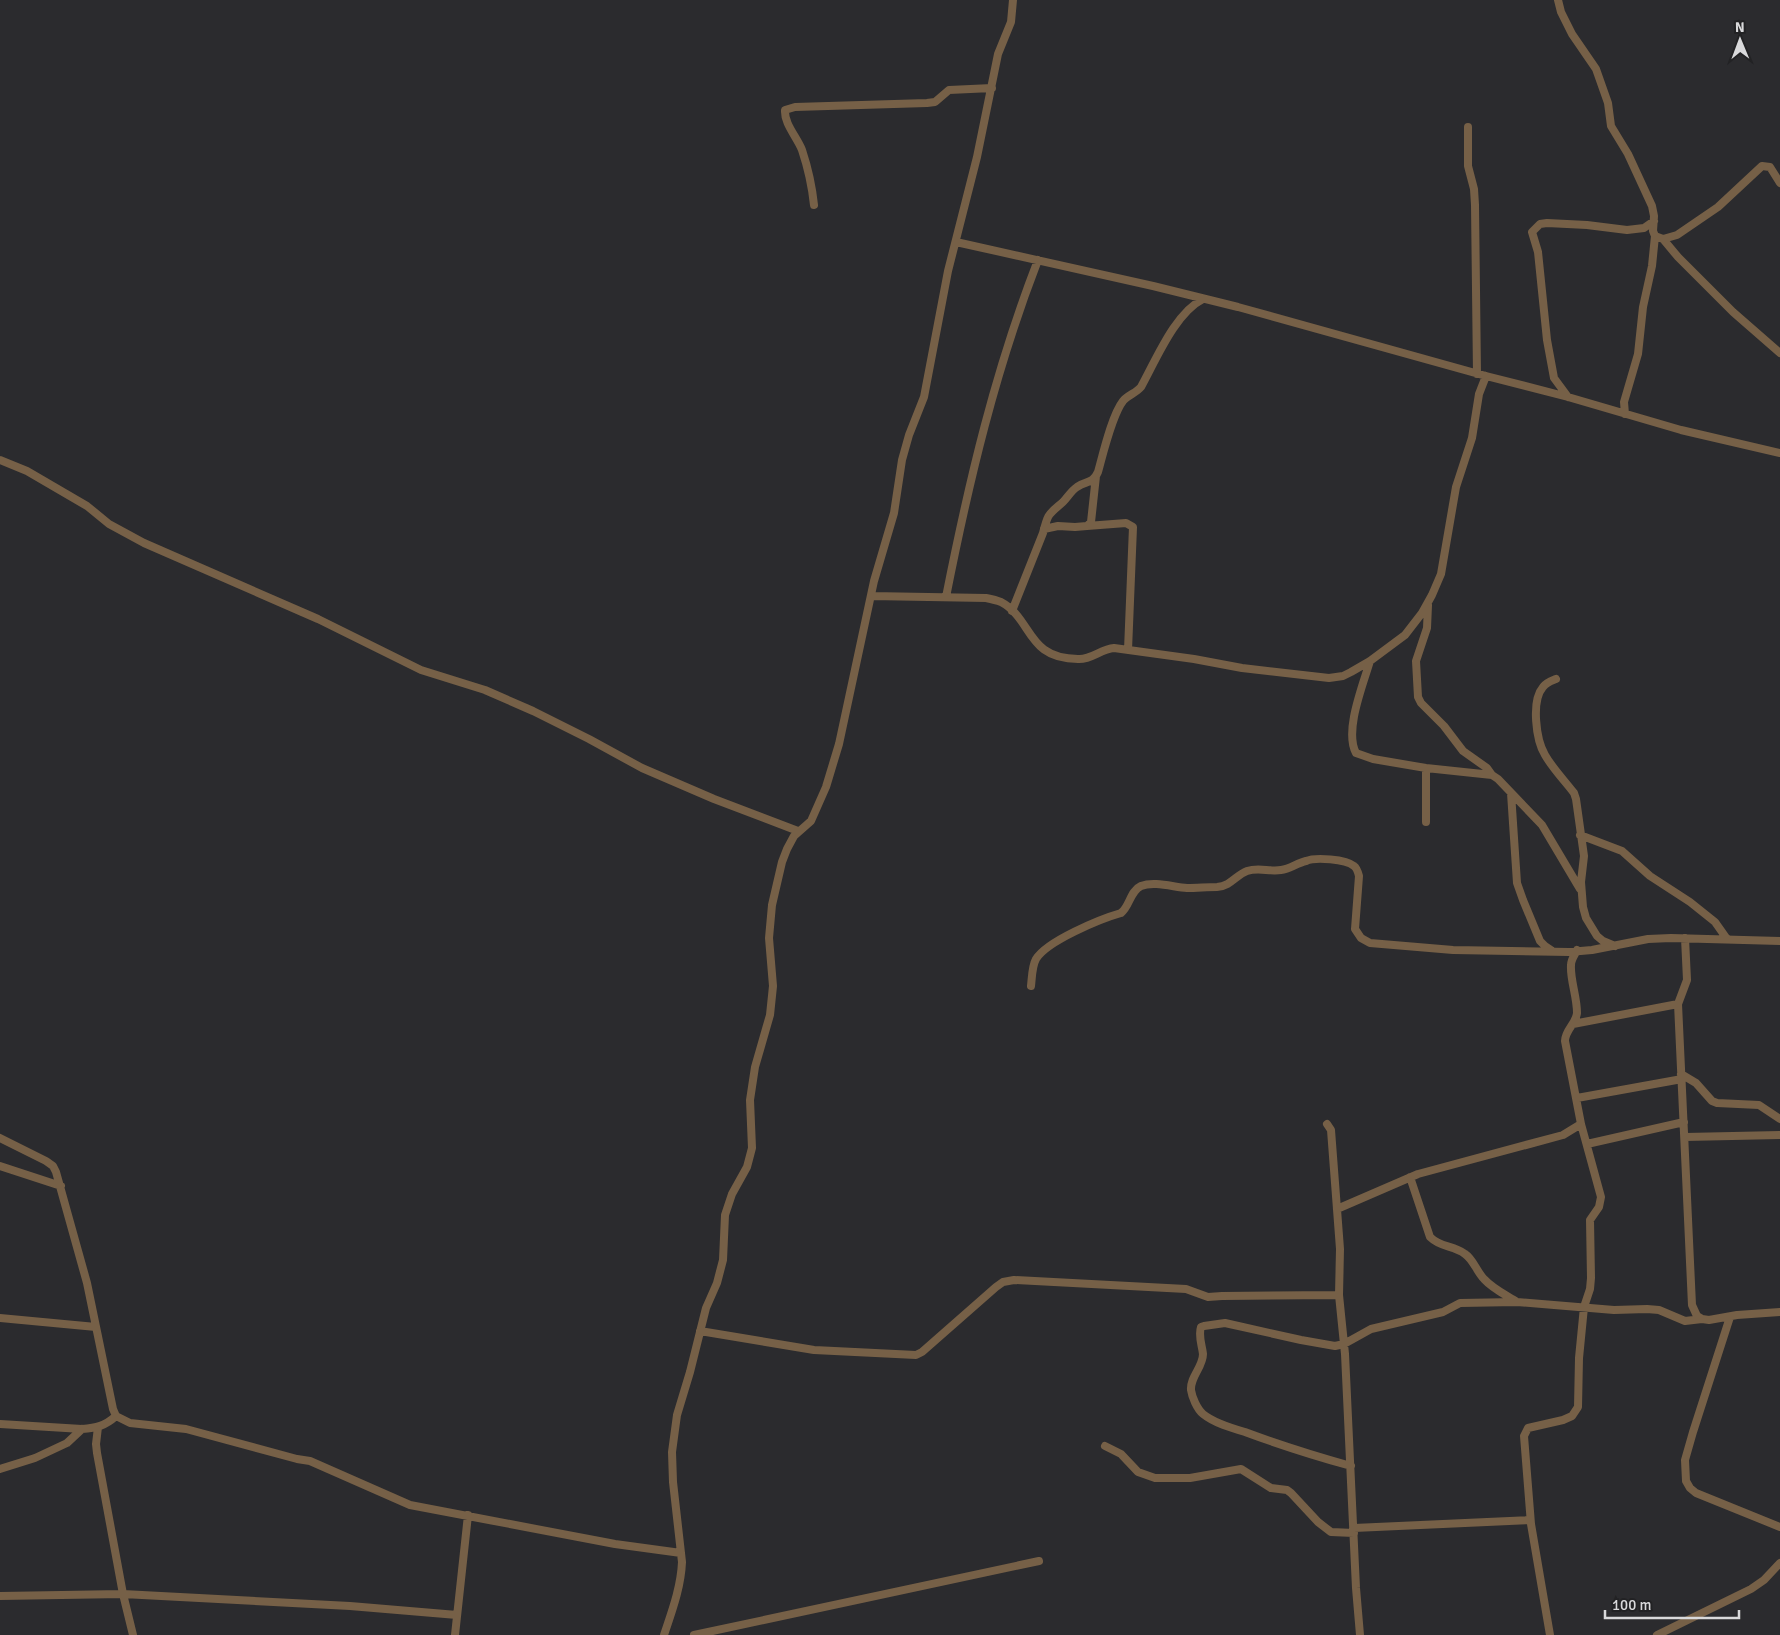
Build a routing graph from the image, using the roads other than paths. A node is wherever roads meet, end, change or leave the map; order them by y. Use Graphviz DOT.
graph roads {
  1 [pos="1013,0"];
  2 [pos="1558,0"];
  3 [pos="992,88"];
  4 [pos="1468,127"];
  5 [pos="1780,183"];
  6 [pos="814,205"];
  7 [pos="1654,221"];
  8 [pos="1659,238"];
  9 [pos="956,242"];
  10 [pos="1038,260"];
  11 [pos="1202,299"];
  12 [pos="1780,353"];
  13 [pos="1477,374"];
  14 [pos="1486,376"];
  15 [pos="1568,397"];
  16 [pos="1625,414"];
  17 [pos="1780,453"];
  18 [pos="0,460"];
  19 [pos="1096,476"];
  20 [pos="1087,526"];
  21 [pos="1044,529"];
  22 [pos="871,596"];
  23 [pos="946,597"];
  24 [pos="1428,602"];
  25 [pos="1012,611"];
  26 [pos="1128,650"];
  27 [pos="1370,661"];
  28 [pos="1556,679"];
  29 [pos="1426,768"];
  30 [pos="1492,775"];
  31 [pos="1511,792"];
  32 [pos="1426,822"];
  33 [pos="798,832"];
  34 [pos="1580,835"];
  35 [pos="1580,889"];
  36 [pos="1685,938"];
  37 [pos="1727,939"];
  38 [pos="1780,941"];
  39 [pos="1615,946"];
  40 [pos="1577,950"];
  41 [pos="1553,951"];
  42 [pos="1031,986"];
  43 [pos="1678,1004"];
  44 [pos="1573,1024"];
  45 [pos="1681,1077"];
  46 [pos="1577,1098"];
  47 [pos="1780,1119"];
  48 [pos="1684,1122"];
  49 [pos="1327,1124"];
  50 [pos="1581,1124"];
  51 [pos="1780,1135"];
  52 [pos="1686,1137"];
  53 [pos="0,1138"];
  54 [pos="1587,1144"];
  55 [pos="0,1166"];
  56 [pos="1410,1177"];
  57 [pos="61,1186"];
  58 [pos="1337,1209"];
  59 [pos="1339,1295"];
  60 [pos="1517,1302"];
  61 [pos="1584,1307"];
  62 [pos="1778,1311"];
  63 [pos="1730,1316"];
  64 [pos="0,1318"];
  65 [pos="1702,1319"];
  66 [pos="96,1326"];
  67 [pos="700,1331"];
  68 [pos="1344,1344"];
  69 [pos="116,1416"];
  70 [pos="0,1424"];
  71 [pos="98,1427"];
  72 [pos="82,1429"];
  73 [pos="1105,1446"];
  74 [pos="1351,1466"];
  75 [pos="0,1469"];
  76 [pos="468,1516"];
  77 [pos="1530,1520"];
  78 [pos="1780,1527"];
  79 [pos="1354,1530"];
  80 [pos="681,1553"];
  81 [pos="1039,1561"];
  82 [pos="1780,1563"];
  83 [pos="123,1594"];
  84 [pos="0,1596"];
  85 [pos="457,1615"];
  86 [pos="133,1635"];
  87 [pos="455,1635"];
  88 [pos="664,1635"];
  89 [pos="694,1635"];
  90 [pos="1360,1635"];
  91 [pos="1550,1635"];
  92 [pos="1657,1635"];
  1 -- 3 [label="street"];
  2 -- 7 [label="street"];
  3 -- 6 [label="street"];
  3 -- 9 [label="street"];
  4 -- 13 [label="street"];
  5 -- 8 [label="street"];
  7 -- 8 [label="street"];
  7 -- 15 [label="street"];
  8 -- 12 [label="street"];
  8 -- 16 [label="street"];
  9 -- 10 [label="street"];
  9 -- 22 [label="street"];
  10 -- 11 [label="street"];
  10 -- 23 [label="street"];
  11 -- 13 [label="street"];
  11 -- 19 [label="street"];
  13 -- 14 [label="street"];
  14 -- 15 [label="street"];
  14 -- 24 [label="street"];
  15 -- 16 [label="street"];
  16 -- 17 [label="street"];
  18 -- 33 [label="street"];
  19 -- 20 [label="street"];
  19 -- 21 [label="street"];
  20 -- 21 [label="street"];
  20 -- 26 [label="street"];
  21 -- 25 [label="street"];
  22 -- 23 [label="street"];
  22 -- 33 [label="street"];
  23 -- 25 [label="street"];
  24 -- 27 [label="street"];
  24 -- 30 [label="street"];
  25 -- 26 [label="street"];
  26 -- 27 [label="street"];
  27 -- 29 [label="street"];
  28 -- 34 [label="street"];
  29 -- 30 [label="street"];
  29 -- 32 [label="street"];
  30 -- 31 [label="street"];
  31 -- 35 [label="street"];
  31 -- 41 [label="street"];
  33 -- 67 [label="street"];
  34 -- 35 [label="street"];
  34 -- 37 [label="street"];
  35 -- 39 [label="street"];
  36 -- 37 [label="street"];
  36 -- 39 [label="street"];
  36 -- 43 [label="street"];
  37 -- 38 [label="street"];
  39 -- 40 [label="street"];
  40 -- 41 [label="street"];
  40 -- 44 [label="street"];
  41 -- 42 [label="street"];
  43 -- 44 [label="street"];
  43 -- 45 [label="street"];
  44 -- 46 [label="street"];
  45 -- 46 [label="street"];
  45 -- 47 [label="street"];
  45 -- 48 [label="street"];
  46 -- 50 [label="street"];
  48 -- 52 [label="street"];
  48 -- 54 [label="street"];
  49 -- 58 [label="street"];
  50 -- 54 [label="street"];
  50 -- 56 [label="street"];
  51 -- 52 [label="street"];
  52 -- 65 [label="street"];
  53 -- 57 [label="street"];
  54 -- 61 [label="street"];
  55 -- 57 [label="street"];
  56 -- 58 [label="street"];
  56 -- 60 [label="street"];
  57 -- 66 [label="street"];
  58 -- 59 [label="street"];
  59 -- 67 [label="street"];
  59 -- 68 [label="street"];
  60 -- 61 [label="street"];
  60 -- 68 [label="street"];
  61 -- 65 [label="street"];
  61 -- 77 [label="street"];
  62 -- 63 [label="street"];
  63 -- 65 [label="street"];
  63 -- 78 [label="street"];
  64 -- 66 [label="street"];
  66 -- 69 [label="street"];
  67 -- 80 [label="street"];
  68 -- 74 [label="street"];
  68 -- 74 [label="street"];
  69 -- 71 [label="street"];
  69 -- 76 [label="street"];
  70 -- 72 [label="street"];
  71 -- 72 [label="street"];
  71 -- 83 [label="street"];
  72 -- 75 [label="street"];
  73 -- 79 [label="street"];
  74 -- 79 [label="street"];
  76 -- 80 [label="street"];
  76 -- 85 [label="street"];
  77 -- 79 [label="street"];
  77 -- 91 [label="street"];
  79 -- 90 [label="street"];
  80 -- 88 [label="street"];
  81 -- 89 [label="street"];
  82 -- 92 [label="street"];
  83 -- 84 [label="street"];
  83 -- 85 [label="street"];
  83 -- 86 [label="street"];
  85 -- 87 [label="street"];
}
